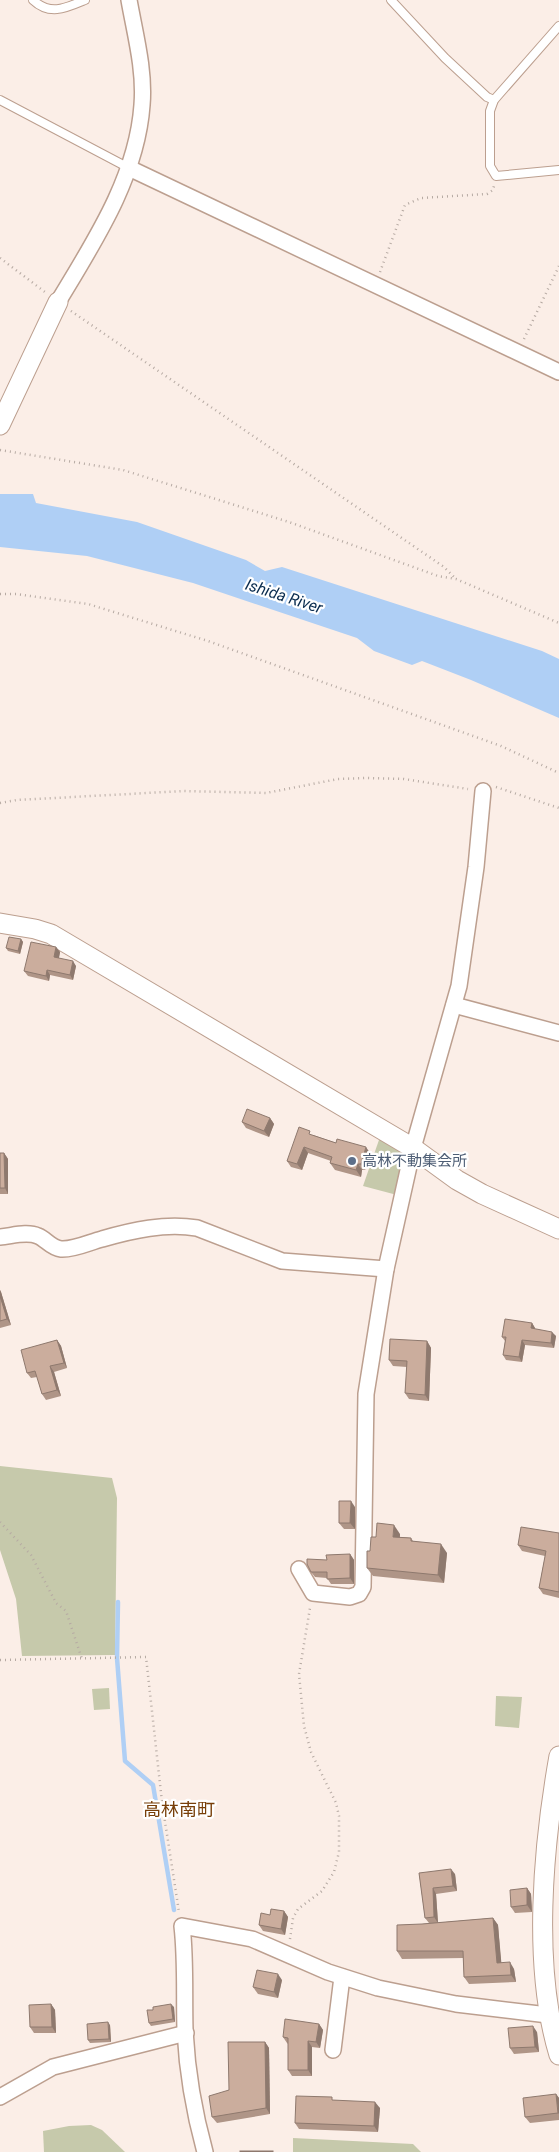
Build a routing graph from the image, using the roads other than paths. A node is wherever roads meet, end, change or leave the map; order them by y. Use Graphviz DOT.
graph roads {
  1 [pos="33,0"];
  2 [pos="85,0"];
  3 [pos="129,0"];
  4 [pos="391,0"];
  5 [pos="559,26"];
  6 [pos="0,100"];
  7 [pos="494,100"];
  8 [pos="129,168"];
  9 [pos="559,170"];
  10 [pos="58,302"];
  11 [pos="559,372"];
  12 [pos="0,425"];
  13 [pos="484,791"];
  14 [pos="0,924"];
  15 [pos="454,1005"];
  16 [pos="559,1032"];
  17 [pos="414,1148"];
  18 [pos="559,1229"];
  19 [pos="0,1237"];
  20 [pos="386,1269"];
  21 [pos="299,1569"];
  22 [pos="559,1756"];
  23 [pos="554,1807"];
  24 [pos="342,1977"];
  25 [pos="548,2015"];
  26 [pos="186,2033"];
  27 [pos="333,2050"];
  28 [pos="559,2055"];
  29 [pos="0,2097"];
  30 [pos="205,2152"];
  1 -- 2 [label="lane"];
  3 -- 8 [label="street"];
  4 -- 7 [label="lane"];
  5 -- 7 [label="lane"];
  6 -- 8 [label="lane"];
  7 -- 9 [label="lane"];
  8 -- 10 [label="street"];
  8 -- 11 [label="street"];
  10 -- 12 [label="street"];
  13 -- 15 [label="street"];
  14 -- 17 [label="street"];
  15 -- 16 [label="street"];
  15 -- 17 [label="street"];
  17 -- 18 [label="street"];
  17 -- 20 [label="street"];
  19 -- 20 [label="street"];
  20 -- 21 [label="street"];
  22 -- 23 [label="street"];
  23 -- 25 [label="street"];
  24 -- 25 [label="street"];
  24 -- 26 [label="street"];
  24 -- 27 [label="street"];
  25 -- 28 [label="street"];
  26 -- 29 [label="street"];
  26 -- 30 [label="street"];
}
